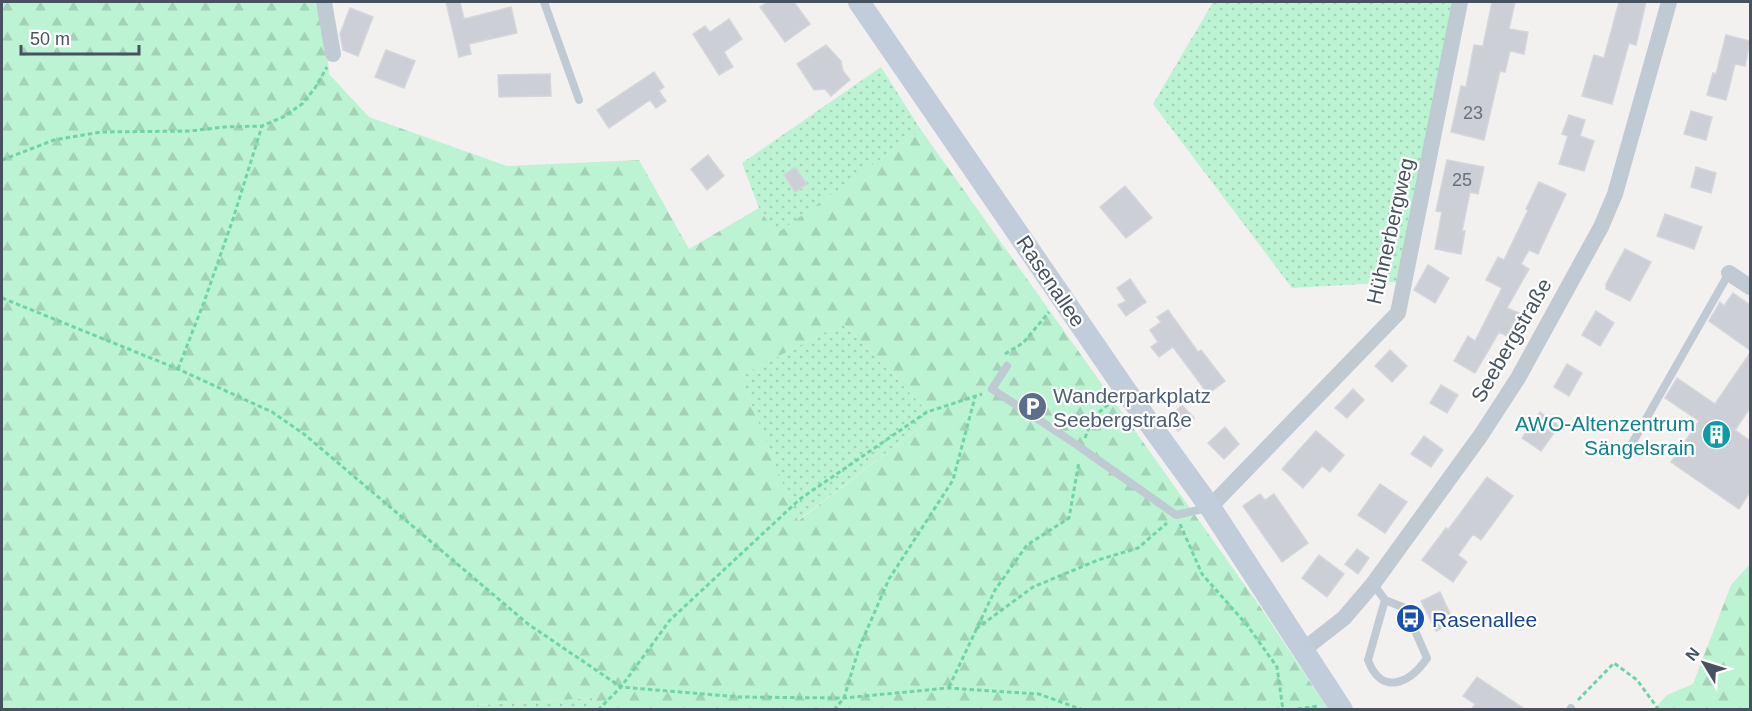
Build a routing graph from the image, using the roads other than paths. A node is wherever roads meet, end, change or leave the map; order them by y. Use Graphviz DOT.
graph roads {
  1 [pos="324,2"];
  2 [pos="544,2"];
  3 [pos="859,2"];
  4 [pos="1460,2"];
  5 [pos="1669,2"];
  6 [pos="333,54"];
  7 [pos="579,100"];
  8 [pos="1729,273"];
  9 [pos="1750,287"];
  10 [pos="1006,366"];
  11 [pos="1629,447"];
  12 [pos="1210,507"];
  13 [pos="1373,584"];
  14 [pos="1385,600"];
  15 [pos="1303,650"];
  16 [pos="1340,706"];
  1 -- 6 [label="street"];
  2 -- 7 [label="lane"];
  3 -- 12 [label="main road, Rasenallee"];
  4 -- 12 [label="street, Hühnerbergweg"];
  5 -- 13 [label="street, Seebergstraße"];
  8 -- 9 [label="street"];
  8 -- 11 [label="lane"];
  10 -- 12 [label="lane"];
  12 -- 15 [label="main road, Rasenallee"];
  13 -- 14 [label="lane"];
  13 -- 15 [label="street, Seebergstraße"];
  14 -- 14 [label="lane"];
  15 -- 16 [label="main road, Rasenallee"];
}
